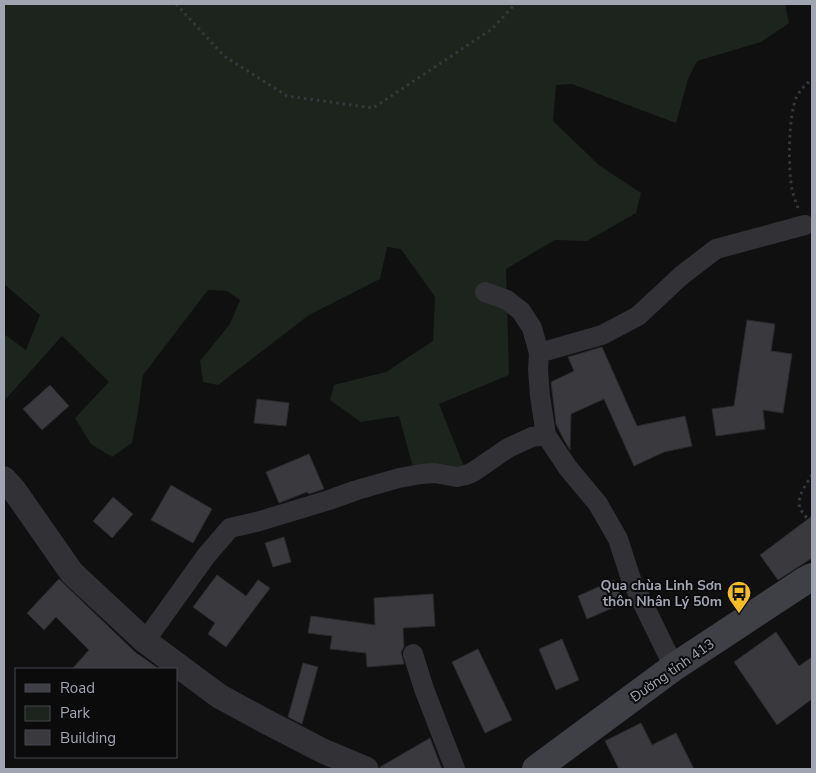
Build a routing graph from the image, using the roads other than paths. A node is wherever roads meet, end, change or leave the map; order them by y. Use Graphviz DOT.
graph roads {
  1 [pos="804,225"];
  2 [pos="485,292"];
  3 [pos="539,353"];
  4 [pos="546,435"];
  5 [pos="4,479"];
  6 [pos="810,580"];
  7 [pos="144,641"];
  8 [pos="413,654"];
  9 [pos="674,667"];
  10 [pos="366,769"];
  11 [pos="455,769"];
  12 [pos="536,769"];
  1 -- 3 [label="street"];
  2 -- 3 [label="street"];
  3 -- 4 [label="street"];
  4 -- 7 [label="street"];
  4 -- 9 [label="street"];
  5 -- 7 [label="street"];
  6 -- 9 [label="main road, Đường tỉnh 413"];
  7 -- 10 [label="street"];
  8 -- 11 [label="street"];
  9 -- 12 [label="main road, Đường tỉnh 413"];
}
